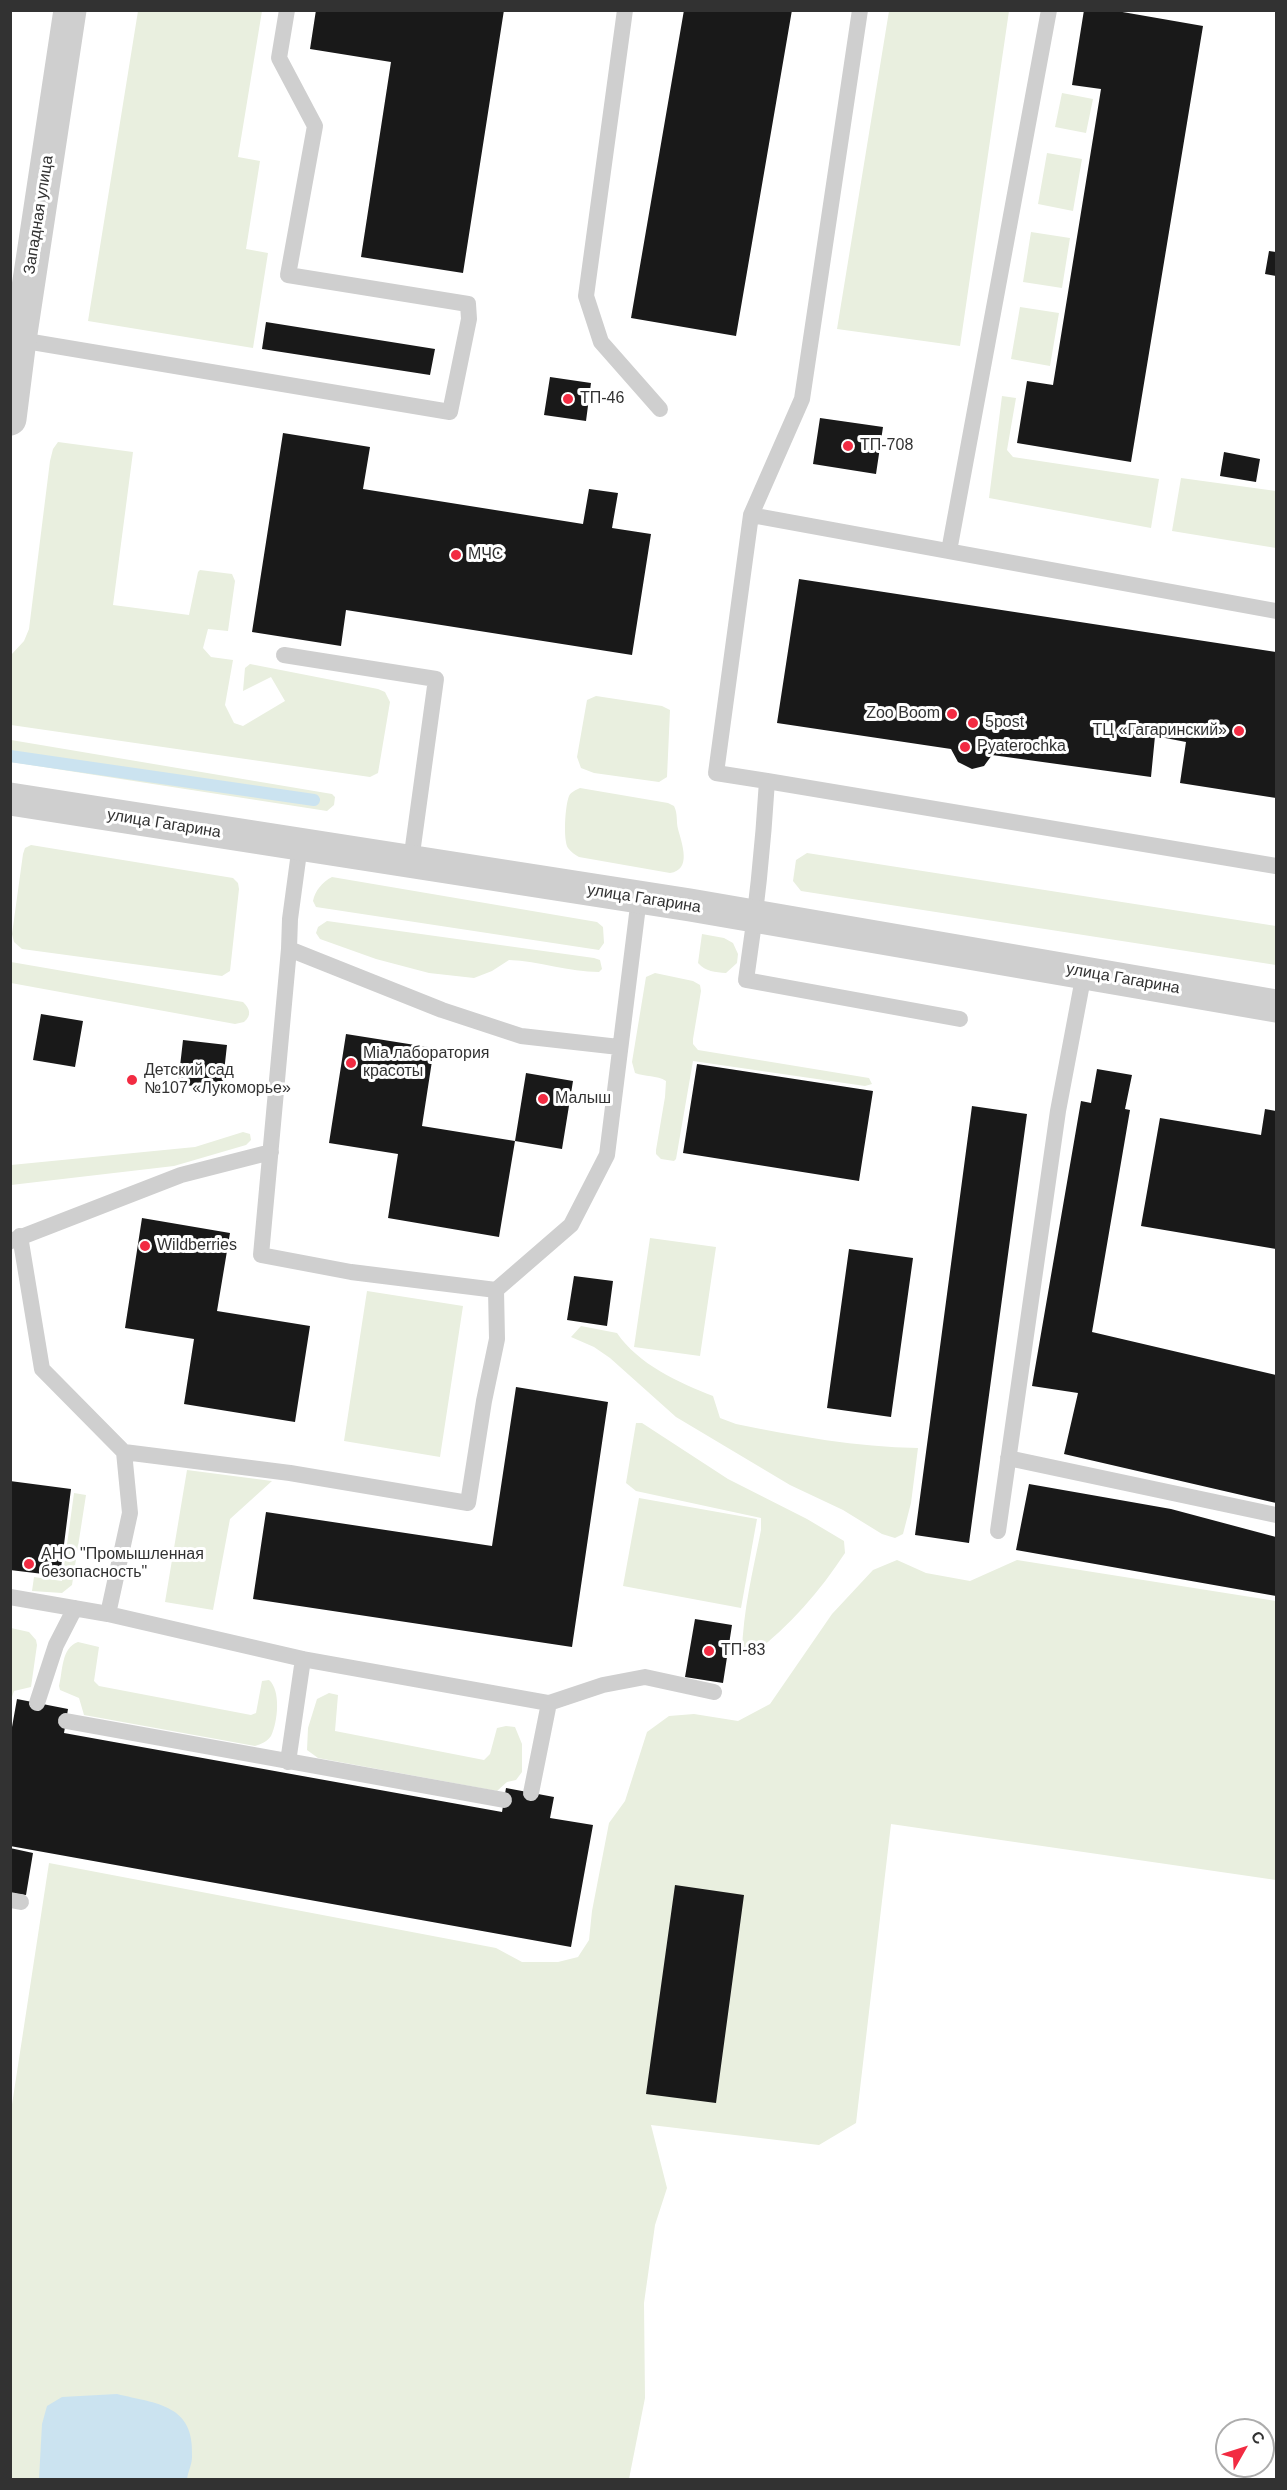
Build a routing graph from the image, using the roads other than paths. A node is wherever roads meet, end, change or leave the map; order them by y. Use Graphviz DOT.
graph roads {
  1 [pos="70,10"];
  2 [pos="287,10"];
  3 [pos="625,10"];
  4 [pos="860,10"];
  5 [pos="1049,10"];
  6 [pos="20,340"];
  7 [pos="11,409"];
  8 [pos="660,409"];
  9 [pos="751,515"];
  10 [pos="949,551"];
  11 [pos="1276,611"];
  12 [pos="284,655"];
  13 [pos="766,781"];
  14 [pos="10,799"];
  15 [pos="300,845"];
  16 [pos="411,861"];
  17 [pos="1276,866"];
  18 [pos="639,898"];
  19 [pos="755,917"];
  20 [pos="290,949"];
  21 [pos="1084,973"];
  22 [pos="1276,1006"];
  23 [pos="960,1019"];
  24 [pos="619,1047"];
  25 [pos="271,1152"];
  26 [pos="15,1238"];
  27 [pos="496,1290"];
  28 [pos="124,1452"];
  29 [pos="1008,1458"];
  30 [pos="1276,1515"];
  31 [pos="998,1531"];
  32 [pos="10,1598"];
  33 [pos="75,1608"];
  34 [pos="108,1614"];
  35 [pos="303,1659"];
  36 [pos="714,1692"];
  37 [pos="37,1703"];
  38 [pos="549,1703"];
  39 [pos="66,1720"];
  40 [pos="288,1761"];
  41 [pos="531,1793"];
  42 [pos="504,1800"];
  1 -- 6 [label="street, Западная улица"];
  2 -- 6 [label="lane"];
  3 -- 8 [label="lane"];
  4 -- 9 [label="lane"];
  5 -- 10 [label="lane"];
  6 -- 7 [label="street, Западная улица"];
  9 -- 10 [label="lane"];
  9 -- 13 [label="lane"];
  10 -- 11 [label="lane"];
  12 -- 16 [label="lane"];
  13 -- 17 [label="lane"];
  13 -- 19 [label="lane"];
  14 -- 15 [label="street, улица Гагарина"];
  15 -- 16 [label="street, улица Гагарина"];
  15 -- 20 [label="lane"];
  16 -- 18 [label="street, улица Гагарина"];
  18 -- 19 [label="street, улица Гагарина"];
  18 -- 24 [label="lane"];
  19 -- 21 [label="street, улица Гагарина"];
  19 -- 23 [label="lane"];
  20 -- 24 [label="lane"];
  20 -- 25 [label="lane"];
  21 -- 22 [label="street, улица Гагарина"];
  21 -- 29 [label="lane"];
  24 -- 27 [label="lane"];
  25 -- 26 [label="lane"];
  25 -- 27 [label="lane"];
  26 -- 28 [label="lane"];
  27 -- 28 [label="lane"];
  28 -- 34 [label="lane"];
  29 -- 30 [label="lane"];
  29 -- 31 [label="lane"];
  32 -- 33 [label="lane"];
  33 -- 34 [label="lane"];
  33 -- 37 [label="lane"];
  34 -- 35 [label="lane"];
  35 -- 38 [label="lane"];
  35 -- 40 [label="lane"];
  36 -- 38 [label="lane"];
  38 -- 41 [label="lane"];
  39 -- 40 [label="lane"];
  40 -- 42 [label="lane"];
}
